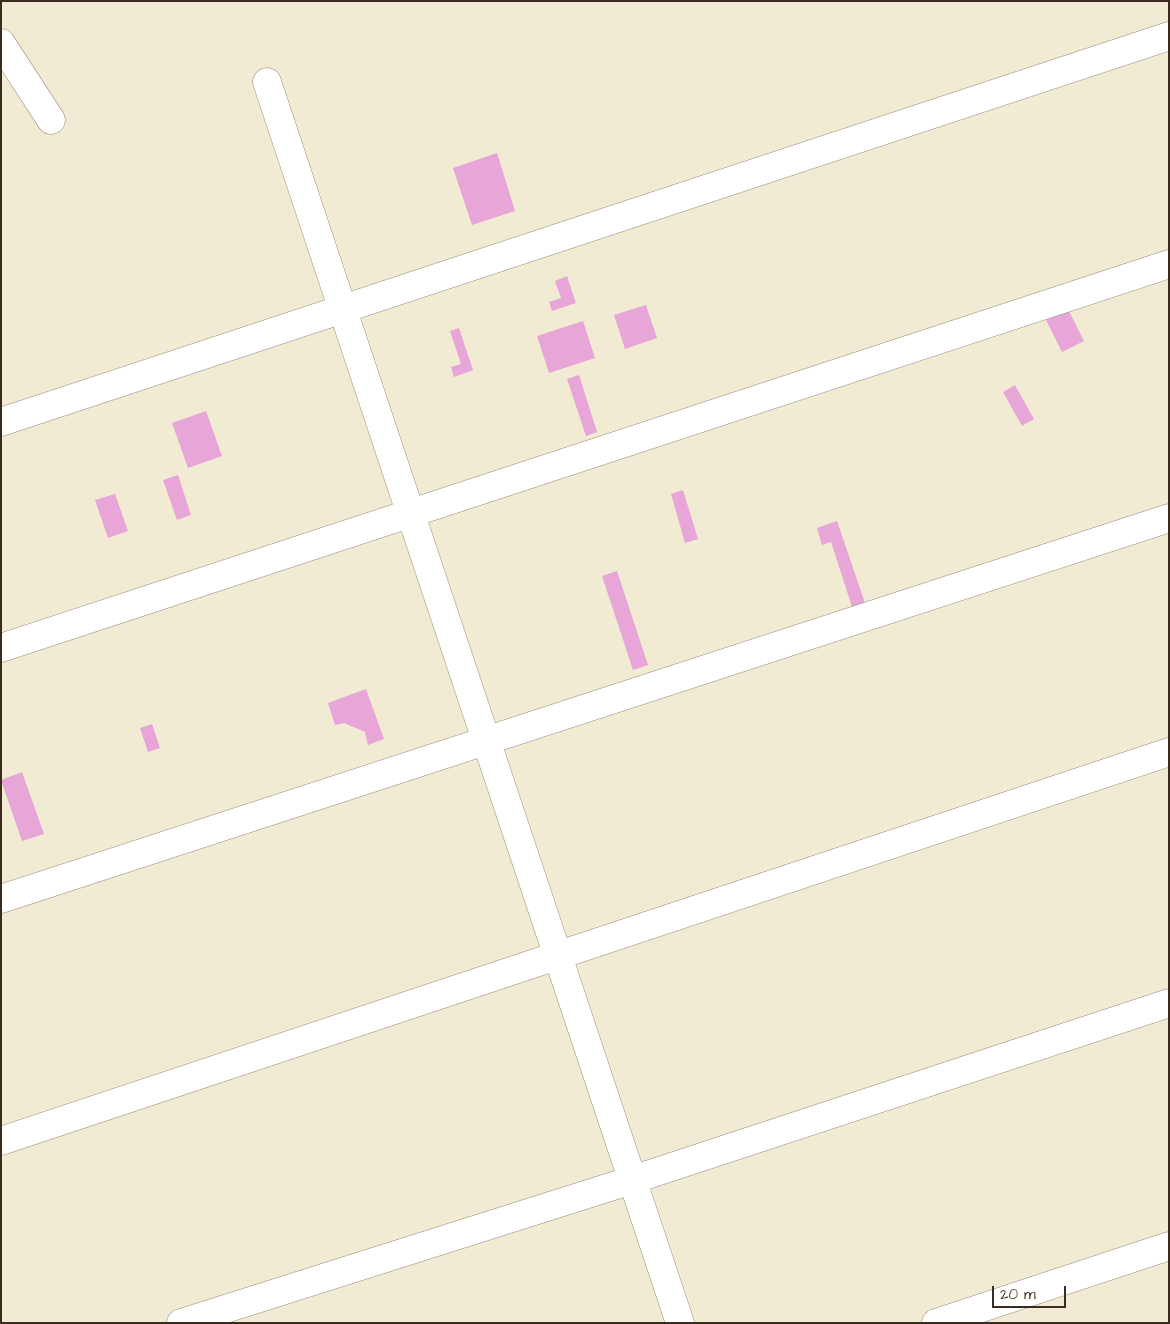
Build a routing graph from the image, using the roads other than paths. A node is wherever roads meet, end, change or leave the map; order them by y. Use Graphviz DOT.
graph roads {
  1 [pos="1169,36"];
  2 [pos="1,43"];
  3 [pos="267,82"];
  4 [pos="51,120"];
  5 [pos="1169,264"];
  6 [pos="343,309"];
  7 [pos="1,422"];
  8 [pos="410,513"];
  9 [pos="1169,518"];
  10 [pos="1,648"];
  11 [pos="486,741"];
  12 [pos="1169,752"];
  13 [pos="1,899"];
  14 [pos="557,955"];
  15 [pos="1169,1003"];
  16 [pos="1,1141"];
  17 [pos="632,1180"];
  18 [pos="1169,1246"];
  19 [pos="181,1323"];
  20 [pos="680,1323"];
  21 [pos="936,1323"];
  1 -- 6 [label="street"];
  2 -- 4 [label="street"];
  3 -- 6 [label="street"];
  5 -- 8 [label="street"];
  6 -- 7 [label="street"];
  6 -- 8 [label="street"];
  8 -- 10 [label="street"];
  8 -- 11 [label="street"];
  9 -- 11 [label="street"];
  11 -- 13 [label="street"];
  11 -- 14 [label="street"];
  12 -- 14 [label="street"];
  14 -- 16 [label="street"];
  14 -- 17 [label="street"];
  15 -- 17 [label="street"];
  17 -- 19 [label="street"];
  17 -- 20 [label="street"];
  18 -- 21 [label="street"];
}
